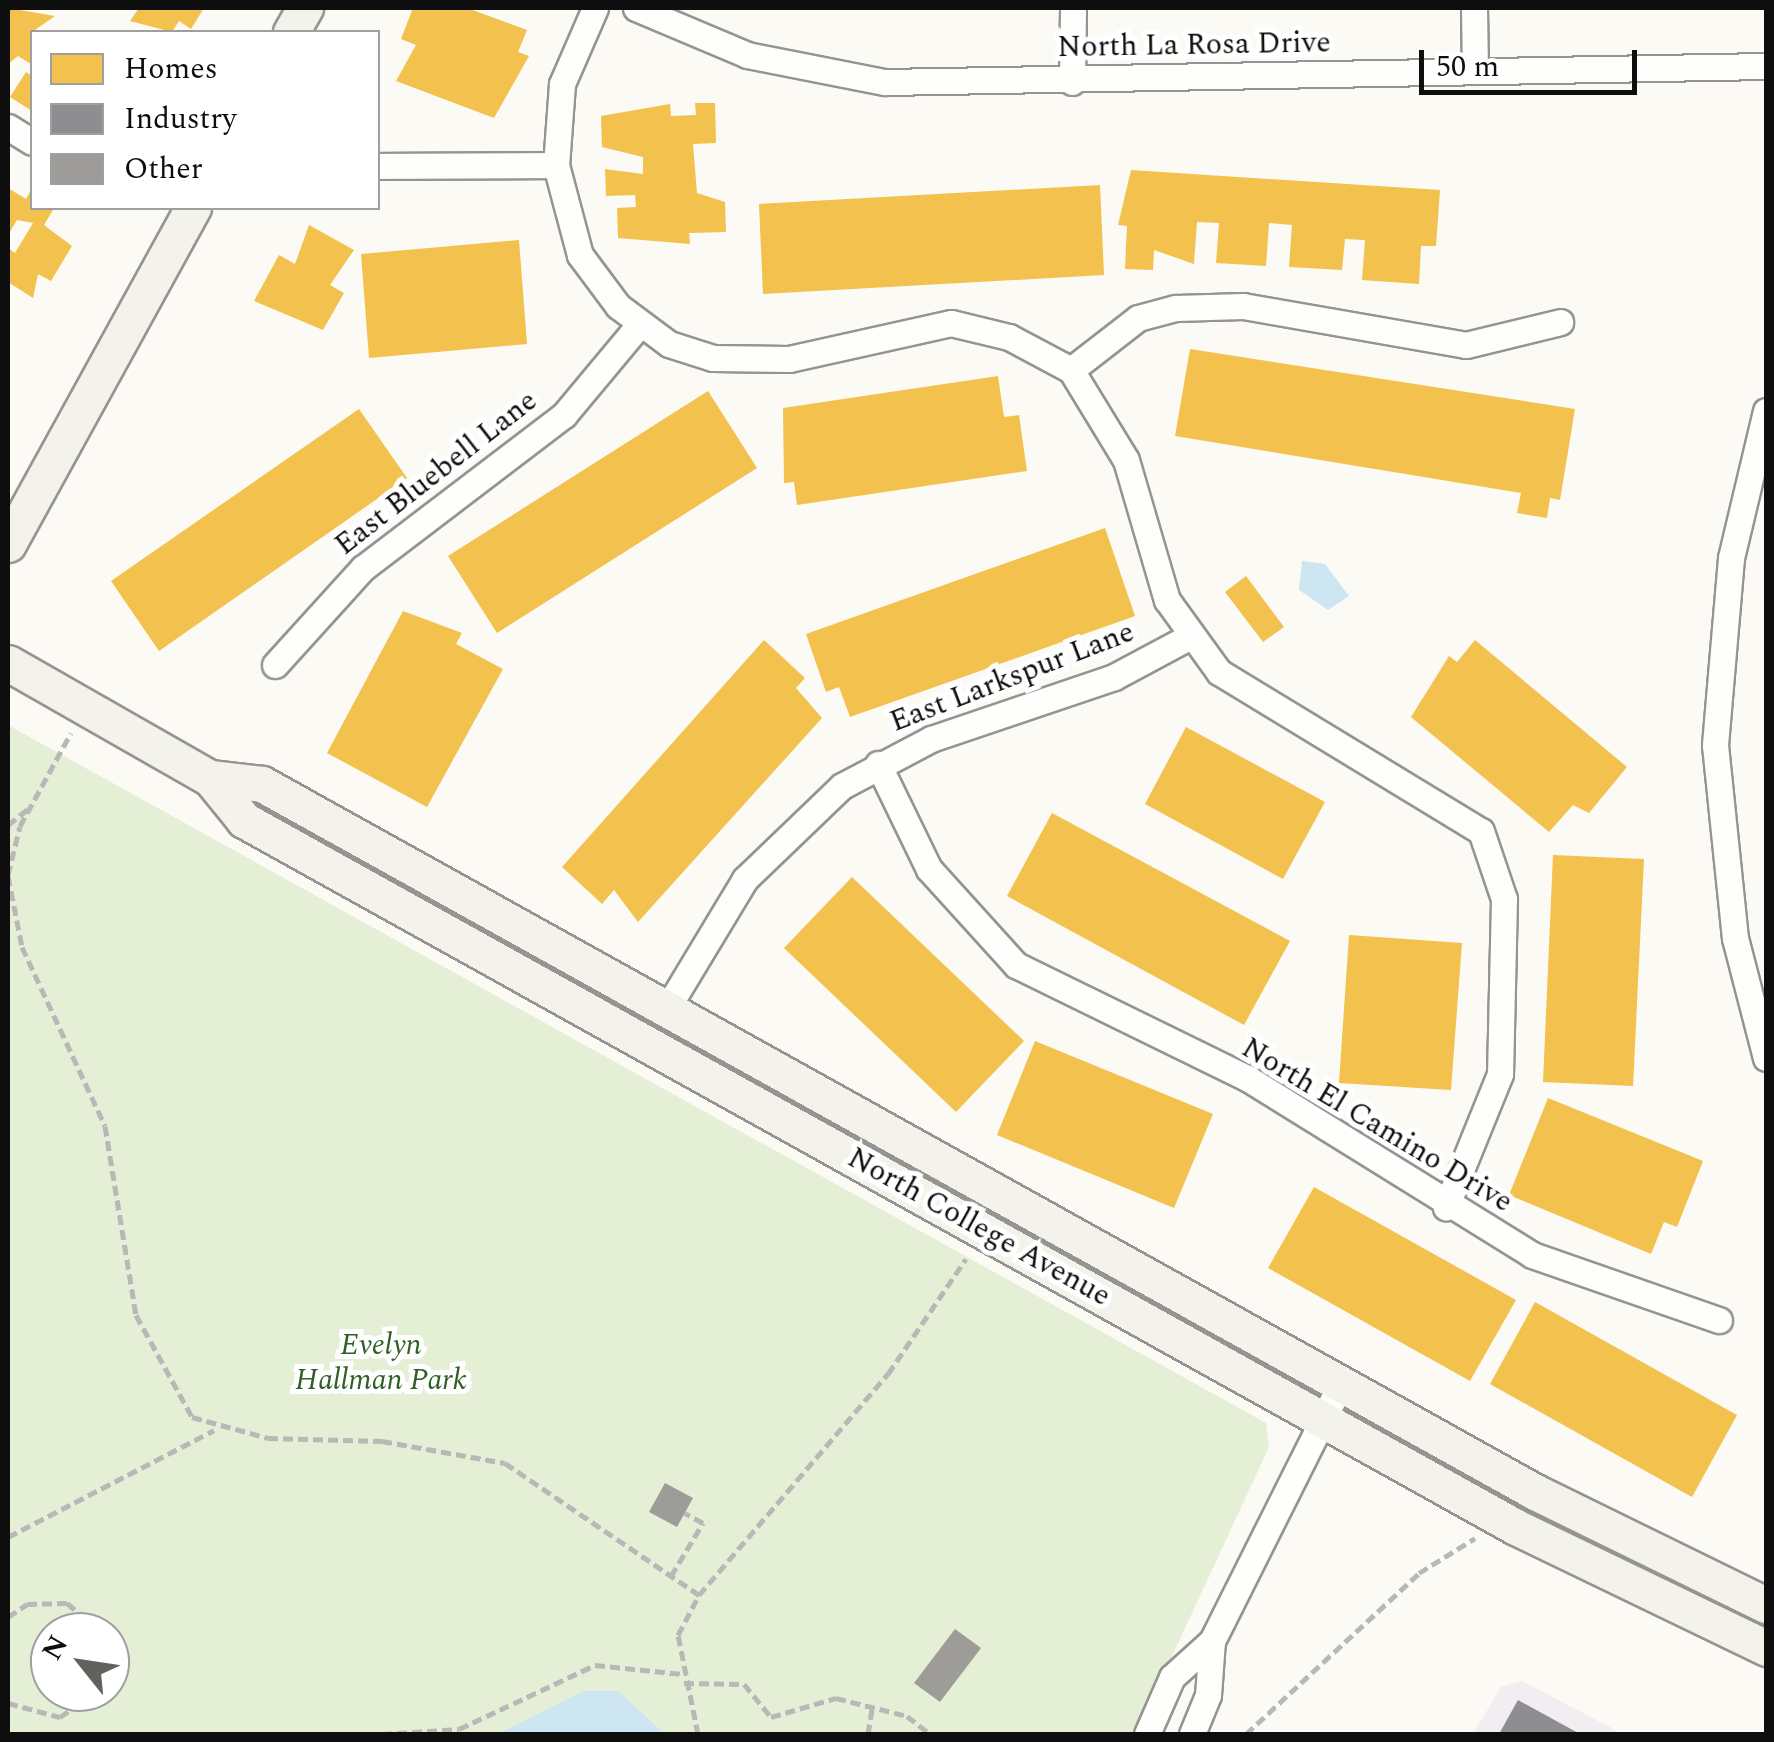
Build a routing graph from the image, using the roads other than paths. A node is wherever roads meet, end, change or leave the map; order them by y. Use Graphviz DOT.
graph roads {
  1 [pos="305,8"];
  2 [pos="596,8"];
  3 [pos="636,8"];
  4 [pos="1073,8"];
  5 [pos="1474,8"];
  6 [pos="292,30"];
  7 [pos="1766,66"];
  8 [pos="1475,71"];
  9 [pos="1072,82"];
  10 [pos="8,127"];
  11 [pos="30,141"];
  12 [pos="556,165"];
  13 [pos="380,166"];
  14 [pos="192,210"];
  15 [pos="1560,322"];
  16 [pos="639,325"];
  17 [pos="1071,370"];
  18 [pos="1766,411"];
  19 [pos="8,544"];
  20 [pos="1189,637"];
  21 [pos="8,663"];
  22 [pos="276,665"];
  23 [pos="878,764"];
  24 [pos="210,778"];
  25 [pos="669,1005"];
  26 [pos="1766,1058"];
  27 [pos="1446,1207"];
  28 [pos="1719,1320"];
  29 [pos="1341,1383"];
  30 [pos="1321,1418"];
  31 [pos="1766,1605"];
  32 [pos="1212,1641"];
  33 [pos="1766,1648"];
  34 [pos="1147,1734"];
  35 [pos="1192,1734"];
  1 -- 6 [label="street"];
  2 -- 12 [label="street"];
  3 -- 9 [label="street, North La Rosa Drive"];
  4 -- 9 [label="street"];
  5 -- 8 [label="street"];
  7 -- 8 [label="street, North La Rosa Drive"];
  8 -- 9 [label="street, North La Rosa Drive"];
  10 -- 11 [label="street"];
  12 -- 13 [label="street"];
  12 -- 16 [label="street"];
  14 -- 19 [label="street"];
  15 -- 17 [label="street"];
  16 -- 17 [label="street"];
  16 -- 22 [label="street, East Bluebell Lane"];
  17 -- 20 [label="street"];
  18 -- 26 [label="street"];
  20 -- 23 [label="street, East Larkspur Lane"];
  20 -- 27 [label="street"];
  21 -- 24 [label="street, North College Avenue"];
  23 -- 25 [label="street, East Larkspur Lane"];
  23 -- 27 [label="street, North El Camino Drive"];
  24 -- 25 [label="street, North College Avenue"];
  24 -- 30 [label="street, North College Avenue"];
  25 -- 29 [label="street, North College Avenue"];
  27 -- 28 [label="street, North El Camino Drive"];
  29 -- 30 [label="street"];
  29 -- 31 [label="street, North College Avenue"];
  30 -- 32 [label="street"];
  30 -- 33 [label="street, North College Avenue"];
  32 -- 34 [label="street"];
  32 -- 35 [label="street"];
}
